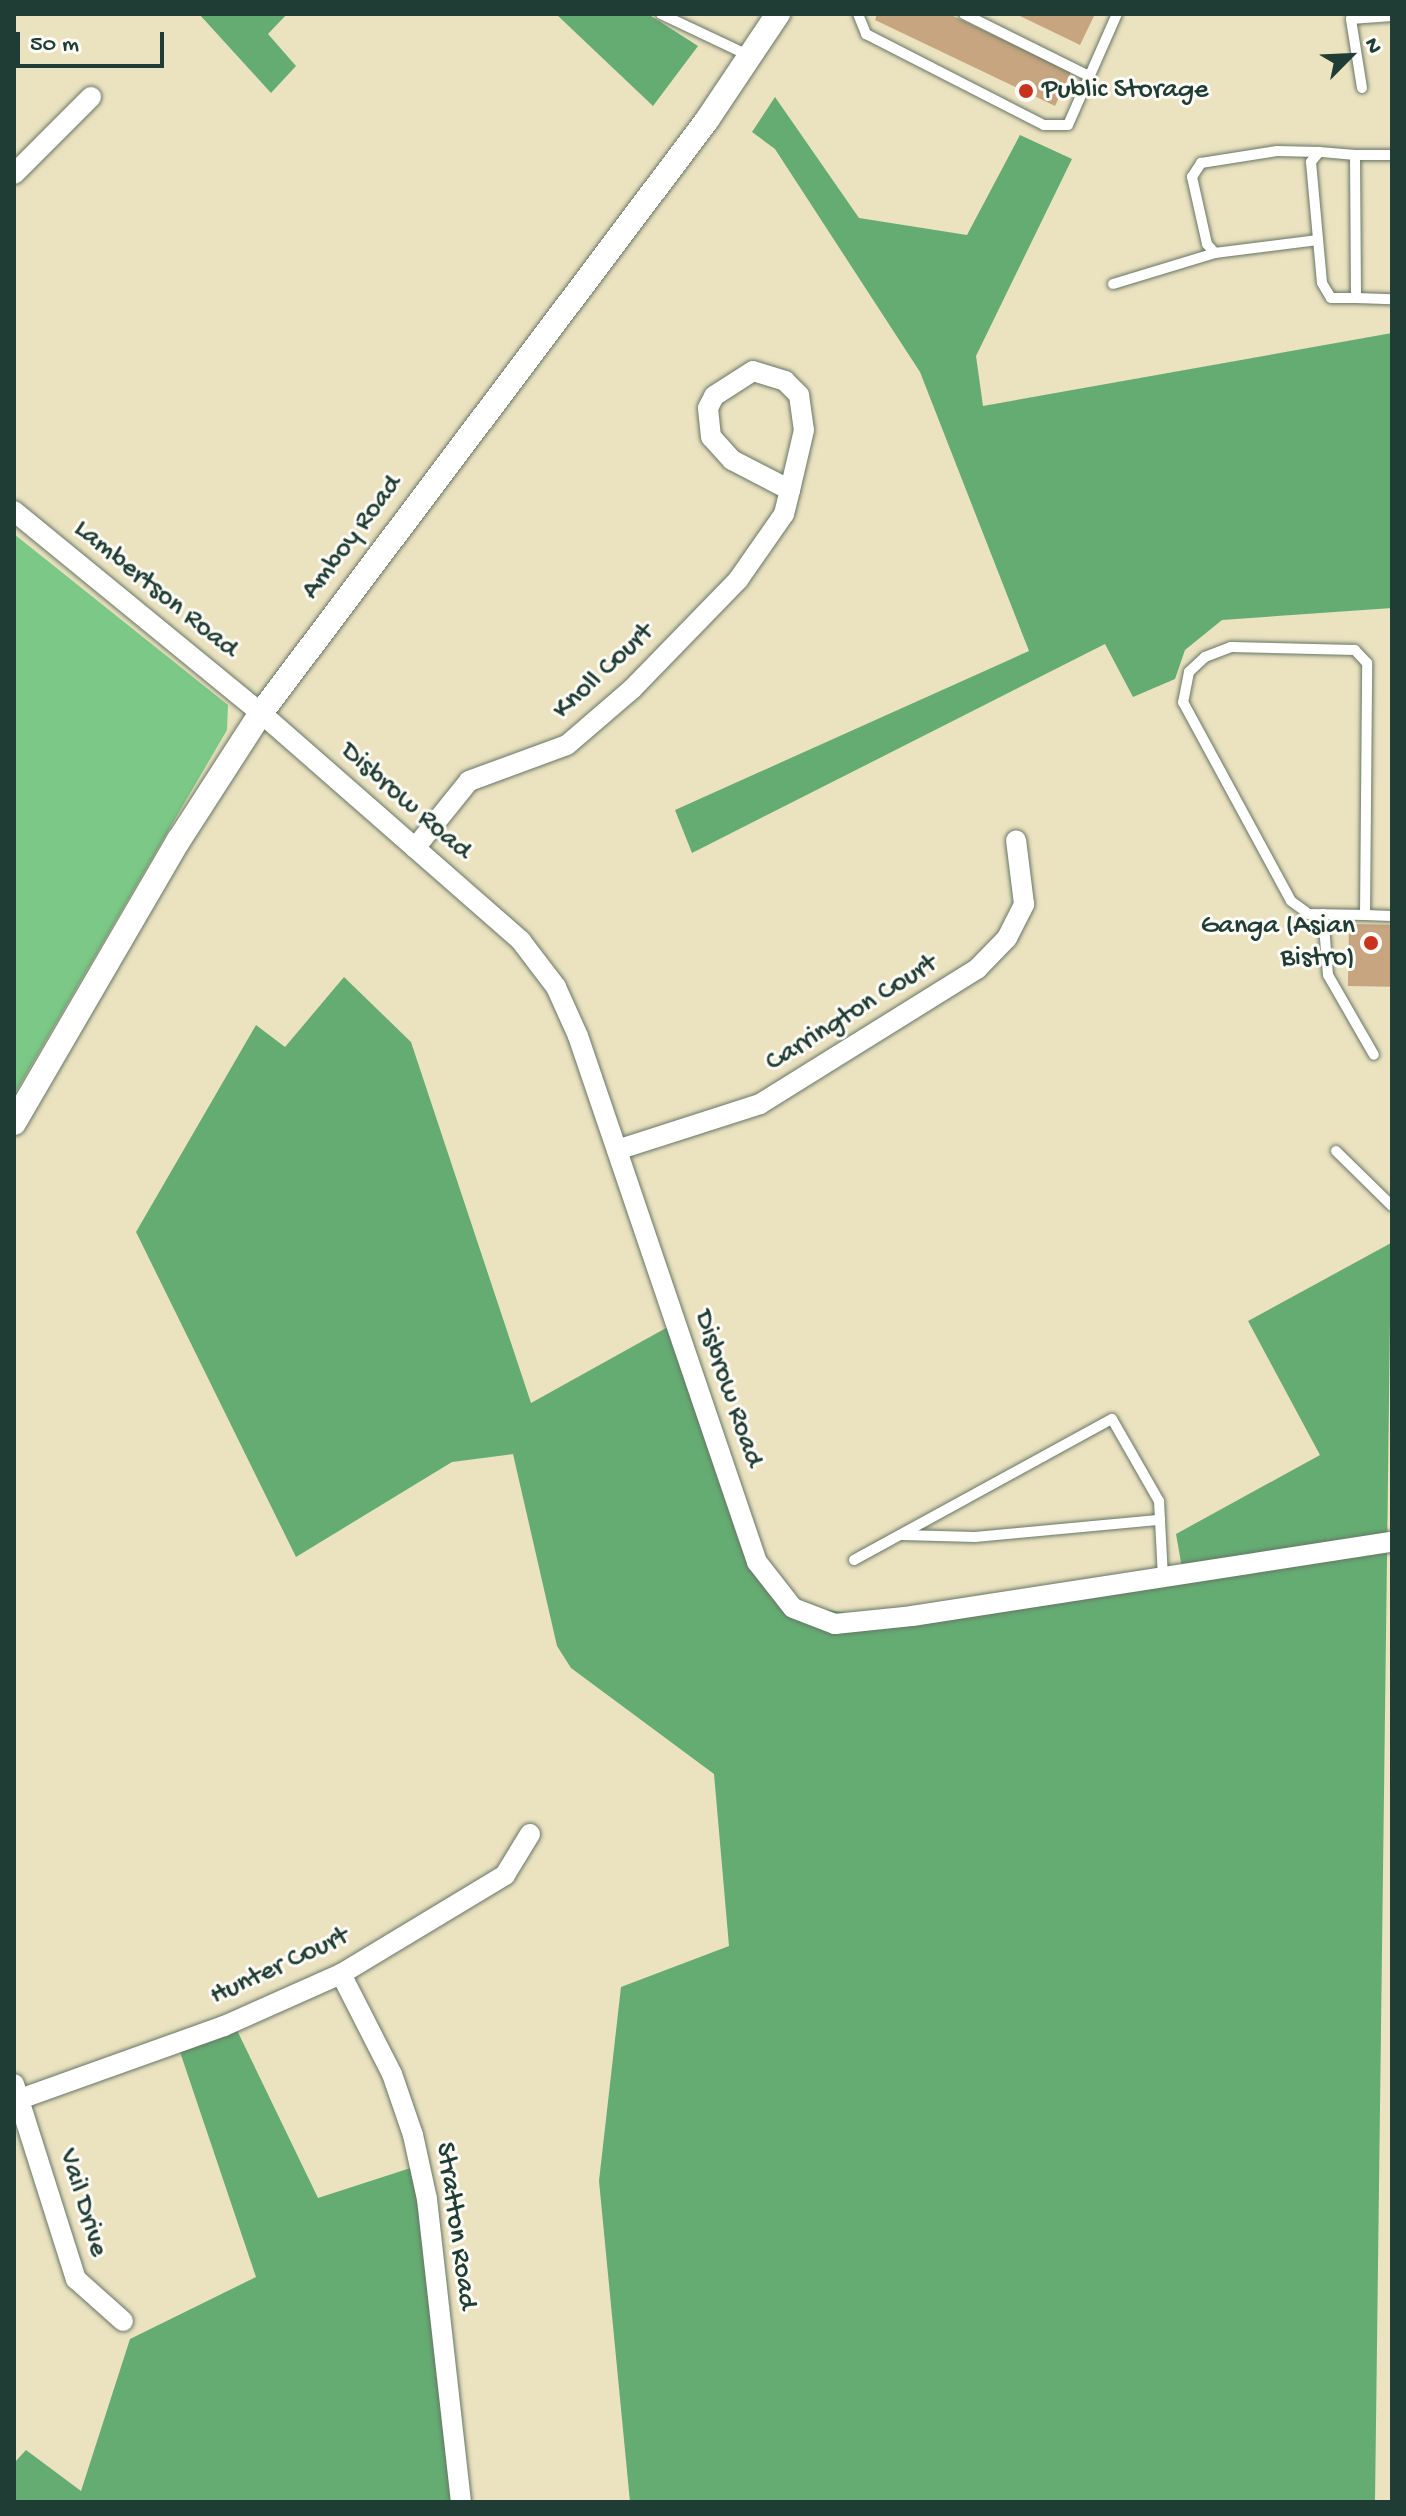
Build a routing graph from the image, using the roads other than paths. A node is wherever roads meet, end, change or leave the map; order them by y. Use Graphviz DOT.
graph roads {
  1 [pos="661,14"];
  2 [pos="778,14"];
  3 [pos="858,14"];
  4 [pos="964,14"];
  5 [pos="1116,14"];
  6 [pos="1392,16"];
  7 [pos="753,57"];
  8 [pos="1089,76"];
  9 [pos="1362,88"];
  10 [pos="91,97"];
  11 [pos="1319,152"];
  12 [pos="1355,155"];
  13 [pos="1392,155"];
  14 [pos="14,174"];
  15 [pos="1318,240"];
  16 [pos="1215,253"];
  17 [pos="1113,284"];
  18 [pos="1356,298"];
  19 [pos="1392,299"];
  20 [pos="790,490"];
  21 [pos="14,511"];
  22 [pos="261,713"];
  23 [pos="1016,840"];
  24 [pos="415,848"];
  25 [pos="1323,914"];
  26 [pos="1365,915"];
  27 [pos="1392,916"];
  28 [pos="1374,1055"];
  29 [pos="14,1123"];
  30 [pos="617,1150"];
  31 [pos="1336,1151"];
  32 [pos="1392,1206"];
  33 [pos="1160,1520"];
  34 [pos="900,1535"];
  35 [pos="1392,1542"];
  36 [pos="854,1560"];
  37 [pos="1163,1577"];
  38 [pos="530,1834"];
  39 [pos="341,1974"];
  40 [pos="17,2092"];
  41 [pos="123,2321"];
  42 [pos="461,2502"];
  1 -- 7 [label="lane"];
  2 -- 7 [label="street, Amboy Road"];
  3 -- 8 [label="lane"];
  4 -- 8 [label="lane"];
  5 -- 8 [label="lane"];
  6 -- 9 [label="lane"];
  7 -- 22 [label="street, Amboy Road"];
  10 -- 14 [label="street"];
  11 -- 12 [label="lane"];
  11 -- 15 [label="lane"];
  11 -- 16 [label="lane"];
  12 -- 13 [label="lane"];
  12 -- 18 [label="lane"];
  15 -- 16 [label="lane"];
  15 -- 18 [label="lane"];
  16 -- 17 [label="lane"];
  18 -- 19 [label="lane"];
  20 -- 20 [label="street, Knoll Court"];
  20 -- 24 [label="street, Knoll Court"];
  21 -- 22 [label="street, Lambertson Road"];
  22 -- 24 [label="street, Disbrow Road"];
  22 -- 29 [label="street, Amboy Road"];
  23 -- 30 [label="street, Carrington Court"];
  24 -- 30 [label="street, Disbrow Road"];
  25 -- 26 [label="lane"];
  25 -- 26 [label="lane"];
  25 -- 28 [label="lane"];
  26 -- 27 [label="lane"];
  30 -- 37 [label="street, Disbrow Road"];
  31 -- 32 [label="lane"];
  33 -- 34 [label="lane"];
  33 -- 34 [label="lane"];
  33 -- 37 [label="lane"];
  34 -- 36 [label="lane"];
  35 -- 37 [label="street, Disbrow Road"];
  38 -- 39 [label="street, Hunter Court"];
  39 -- 40 [label="street, Hunter Court"];
  39 -- 42 [label="street, Stratton Road"];
  40 -- 41 [label="street, Vail Drive"];
}
